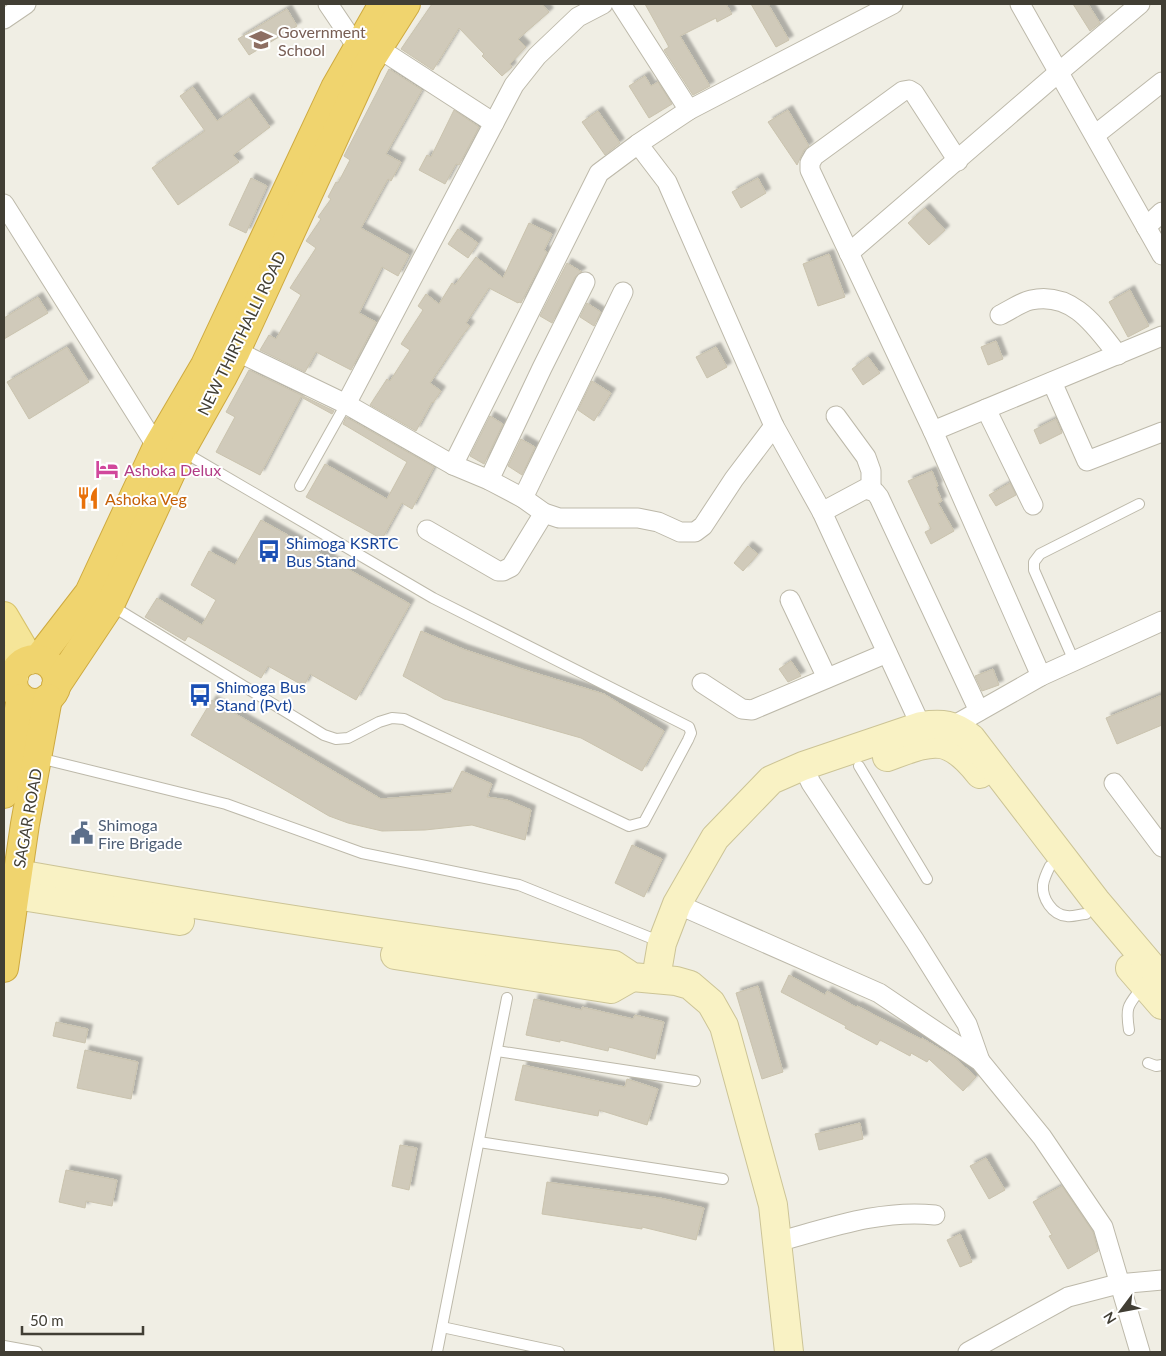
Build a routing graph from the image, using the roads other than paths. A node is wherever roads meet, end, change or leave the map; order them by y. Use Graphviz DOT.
graph roads {
  1 [pos="26,4"];
  2 [pos="328,4"];
  3 [pos="383,4"];
  4 [pos="406,4"];
  5 [pos="603,4"];
  6 [pos="621,4"];
  7 [pos="893,4"];
  8 [pos="1020,4"];
  9 [pos="1140,4"];
  10 [pos="4,19"];
  11 [pos="368,48"];
  12 [pos="1059,72"];
  13 [pos="1162,82"];
  14 [pos="689,110"];
  15 [pos="494,123"];
  16 [pos="1095,135"];
  17 [pos="638,144"];
  18 [pos="958,161"];
  19 [pos="4,204"];
  20 [pos="1162,212"];
  21 [pos="9,224"];
  22 [pos="1146,227"];
  23 [pos="1161,249"];
  24 [pos="849,253"];
  25 [pos="585,282"];
  26 [pos="623,292"];
  27 [pos="1000,316"];
  28 [pos="1162,336"];
  29 [pos="236,351"];
  30 [pos="1118,355"];
  31 [pos="1052,382"];
  32 [pos="346,404"];
  33 [pos="986,410"];
  34 [pos="836,416"];
  35 [pos="774,426"];
  36 [pos="933,431"];
  37 [pos="1162,432"];
  38 [pos="169,449"];
  39 [pos="453,466"];
  40 [pos="489,480"];
  41 [pos="300,486"];
  42 [pos="871,490"];
  43 [pos="523,498"];
  44 [pos="1139,504"];
  45 [pos="1033,505"];
  46 [pos="822,512"];
  47 [pos="544,513"];
  48 [pos="427,530"];
  49 [pos="100,599"];
  50 [pos="790,600"];
  51 [pos="4,616"];
  52 [pos="1162,621"];
  53 [pos="887,653"];
  54 [pos="1074,661"];
  55 [pos="21,670"];
  56 [pos="1040,676"];
  57 [pos="827,678"];
  58 [pos="702,683"];
  59 [pos="52,692"];
  60 [pos="979,711"];
  61 [pos="937,731"];
  62 [pos="38,758"];
  63 [pos="859,766"];
  64 [pos="807,774"];
  65 [pos="1114,783"];
  66 [pos="4,794"];
  67 [pos="1162,848"];
  68 [pos="927,879"];
  69 [pos="16,885"];
  70 [pos="677,904"];
  71 [pos="662,943"];
  72 [pos="4,968"];
  73 [pos="644,977"];
  74 [pos="1153,982"];
  75 [pos="507,998"];
  76 [pos="1162,1005"];
  77 [pos="1128,1030"];
  78 [pos="497,1051"];
  79 [pos="980,1061"];
  80 [pos="1148,1063"];
  81 [pos="1162,1065"];
  82 [pos="695,1081"];
  83 [pos="479,1142"];
  84 [pos="723,1178"];
  85 [pos="935,1215"];
  86 [pos="777,1242"];
  87 [pos="1162,1280"];
  88 [pos="1118,1284"];
  89 [pos="442,1328"];
  90 [pos="4,1346"];
  91 [pos="37,1352"];
  92 [pos="438,1352"];
  93 [pos="559,1352"];
  94 [pos="789,1352"];
  95 [pos="968,1352"];
  96 [pos="1140,1352"];
  1 -- 10 [label="street"];
  2 -- 11 [label="street"];
  3 -- 11 [label="highway"];
  4 -- 11 [label="highway, NEW THIRTHALLI ROAD"];
  5 -- 15 [label="street"];
  6 -- 14 [label="street"];
  7 -- 14 [label="street"];
  8 -- 12 [label="street"];
  9 -- 12 [label="street"];
  11 -- 15 [label="street"];
  11 -- 29 [label="highway, NEW THIRTHALLI ROAD"];
  11 -- 38 [label="highway"];
  12 -- 16 [label="street"];
  12 -- 18 [label="street"];
  13 -- 16 [label="street"];
  14 -- 17 [label="street"];
  15 -- 32 [label="street"];
  16 -- 22 [label="street"];
  17 -- 35 [label="street"];
  17 -- 39 [label="street"];
  18 -- 24 [label="street"];
  18 -- 24 [label="street"];
  19 -- 21 [label="street"];
  20 -- 22 [label="street"];
  21 -- 38 [label="street"];
  22 -- 23 [label="street"];
  24 -- 36 [label="street"];
  25 -- 40 [label="street"];
  26 -- 43 [label="street"];
  27 -- 30 [label="street"];
  28 -- 30 [label="street"];
  29 -- 32 [label="street"];
  29 -- 38 [label="highway, NEW THIRTHALLI ROAD"];
  30 -- 31 [label="street"];
  31 -- 33 [label="street"];
  31 -- 37 [label="street"];
  32 -- 39 [label="street"];
  32 -- 41 [label="lane"];
  33 -- 36 [label="street"];
  33 -- 45 [label="street"];
  34 -- 42 [label="street"];
  35 -- 46 [label="street"];
  35 -- 47 [label="street"];
  36 -- 56 [label="street"];
  38 -- 49 [label="highway, NEW THIRTHALLI ROAD"];
  38 -- 49 [label="lane"];
  39 -- 40 [label="street"];
  40 -- 43 [label="street"];
  42 -- 46 [label="street"];
  42 -- 60 [label="street"];
  43 -- 47 [label="street"];
  44 -- 54 [label="lane"];
  46 -- 53 [label="street"];
  47 -- 48 [label="street"];
  49 -- 55 [label="highway, NEW THIRTHALLI ROAD"];
  49 -- 59 [label="highway, NEW THIRTHALLI ROAD"];
  50 -- 57 [label="street"];
  51 -- 55 [label="main road"];
  52 -- 54 [label="street"];
  53 -- 57 [label="street"];
  53 -- 61 [label="street"];
  54 -- 56 [label="street"];
  55 -- 59 [label="highway"];
  55 -- 59 [label="highway"];
  55 -- 66 [label="highway, SAGAR ROAD"];
  56 -- 60 [label="street"];
  57 -- 58 [label="street"];
  59 -- 62 [label="highway, SAGAR ROAD"];
  60 -- 61 [label="street"];
  61 -- 63 [label="street"];
  61 -- 64 [label="street"];
  61 -- 74 [label="street"];
  61 -- 74 [label="street"];
  62 -- 69 [label="highway, SAGAR ROAD"];
  62 -- 71 [label="lane"];
  63 -- 64 [label="street"];
  63 -- 68 [label="lane"];
  64 -- 70 [label="street"];
  64 -- 79 [label="street"];
  65 -- 67 [label="street"];
  69 -- 72 [label="highway, SAGAR ROAD"];
  69 -- 73 [label="street"];
  70 -- 71 [label="street"];
  70 -- 79 [label="street"];
  71 -- 73 [label="street"];
  73 -- 86 [label="street"];
  74 -- 76 [label="street"];
  74 -- 77 [label="lane"];
  75 -- 78 [label="lane"];
  78 -- 82 [label="lane"];
  78 -- 83 [label="lane"];
  79 -- 88 [label="street"];
  80 -- 81 [label="lane"];
  83 -- 84 [label="lane"];
  83 -- 89 [label="lane"];
  85 -- 86 [label="street"];
  86 -- 94 [label="street"];
  87 -- 88 [label="street"];
  88 -- 95 [label="street"];
  88 -- 96 [label="street"];
  89 -- 92 [label="lane"];
  89 -- 93 [label="lane"];
  90 -- 91 [label="lane"];
}
